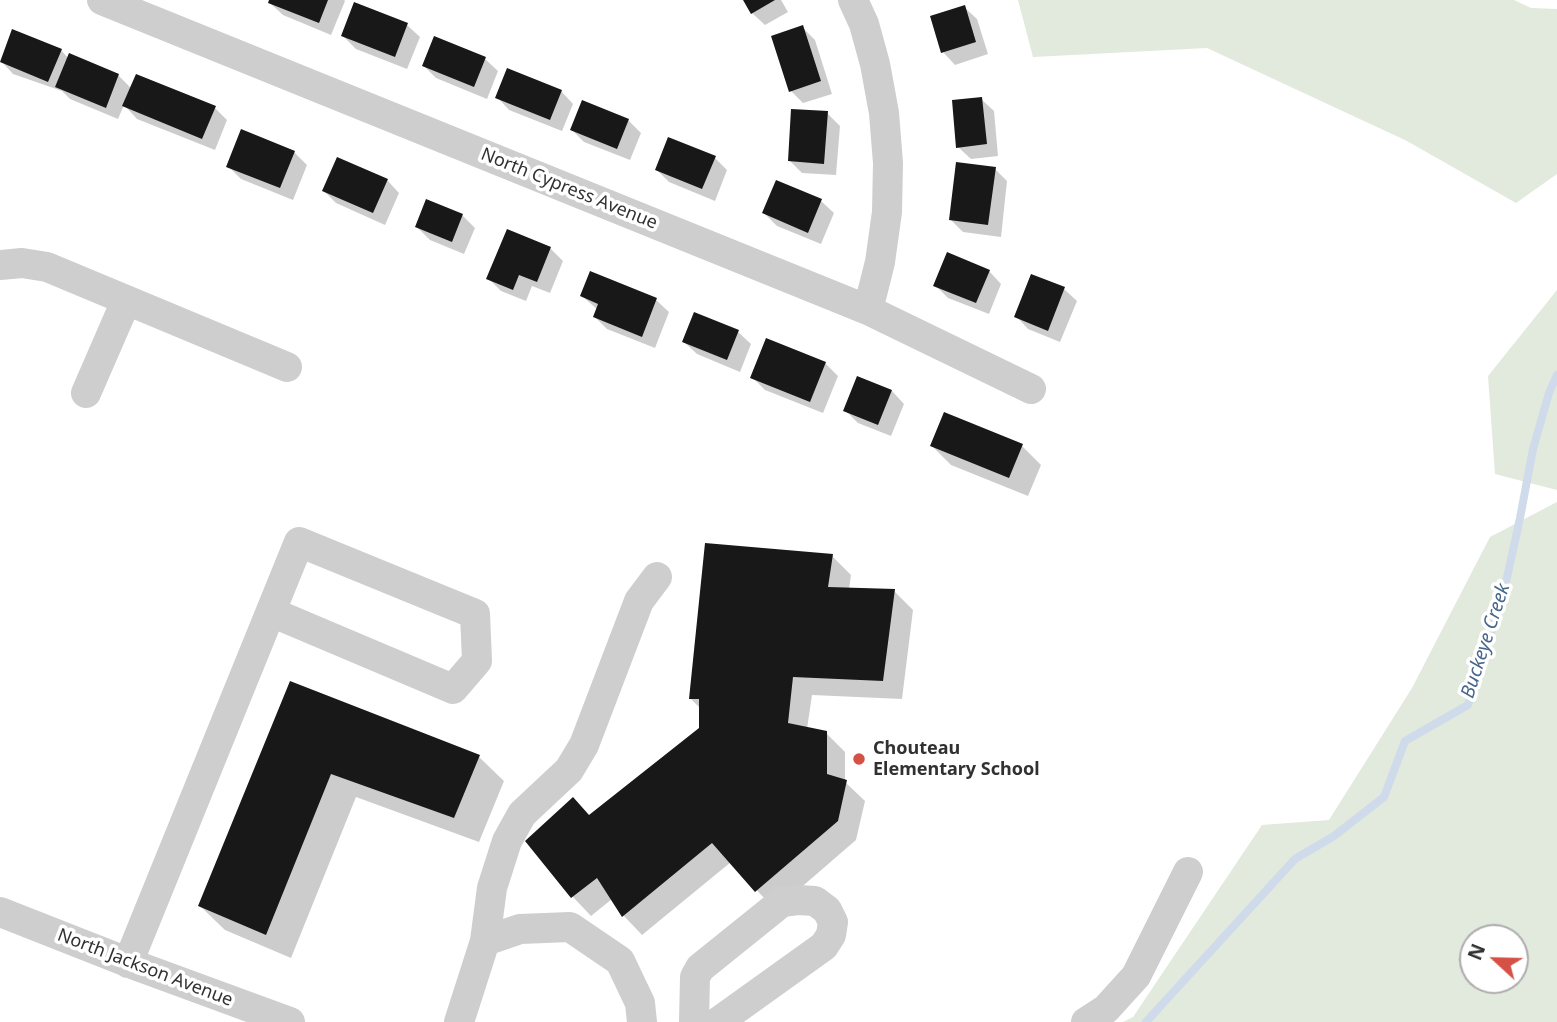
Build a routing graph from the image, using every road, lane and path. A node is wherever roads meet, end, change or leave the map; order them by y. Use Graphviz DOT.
graph roads {
  1 [pos="102,0"];
  2 [pos="853,0"];
  3 [pos="0,265"];
  4 [pos="126,301"];
  5 [pos="868,310"];
  6 [pos="287,367"];
  7 [pos="1031,389"];
  8 [pos="86,393"];
  9 [pos="657,577"];
  10 [pos="271,612"];
  11 [pos="1188,872"];
  12 [pos="0,912"];
  13 [pos="485,941"];
  14 [pos="128,963"];
  15 [pos="290,1022"];
  16 [pos="459,1022"];
  17 [pos="642,1022"];
  18 [pos="694,1022"];
  19 [pos="718,1022"];
  20 [pos="1086,1022"];
  1 -- 5 [label="street, North Cypress Avenue"];
  2 -- 5 [label="street"];
  3 -- 4 [label="street"];
  4 -- 6 [label="street"];
  4 -- 8 [label="street"];
  5 -- 7 [label="street, North Cypress Avenue"];
  9 -- 13 [label="street"];
  10 -- 10 [label="street"];
  10 -- 14 [label="street"];
  11 -- 20 [label="street"];
  12 -- 14 [label="street, North Jackson Avenue"];
  13 -- 16 [label="street"];
  13 -- 17 [label="street"];
  14 -- 15 [label="street, North Jackson Avenue"];
  18 -- 19 [label="street"];
}
